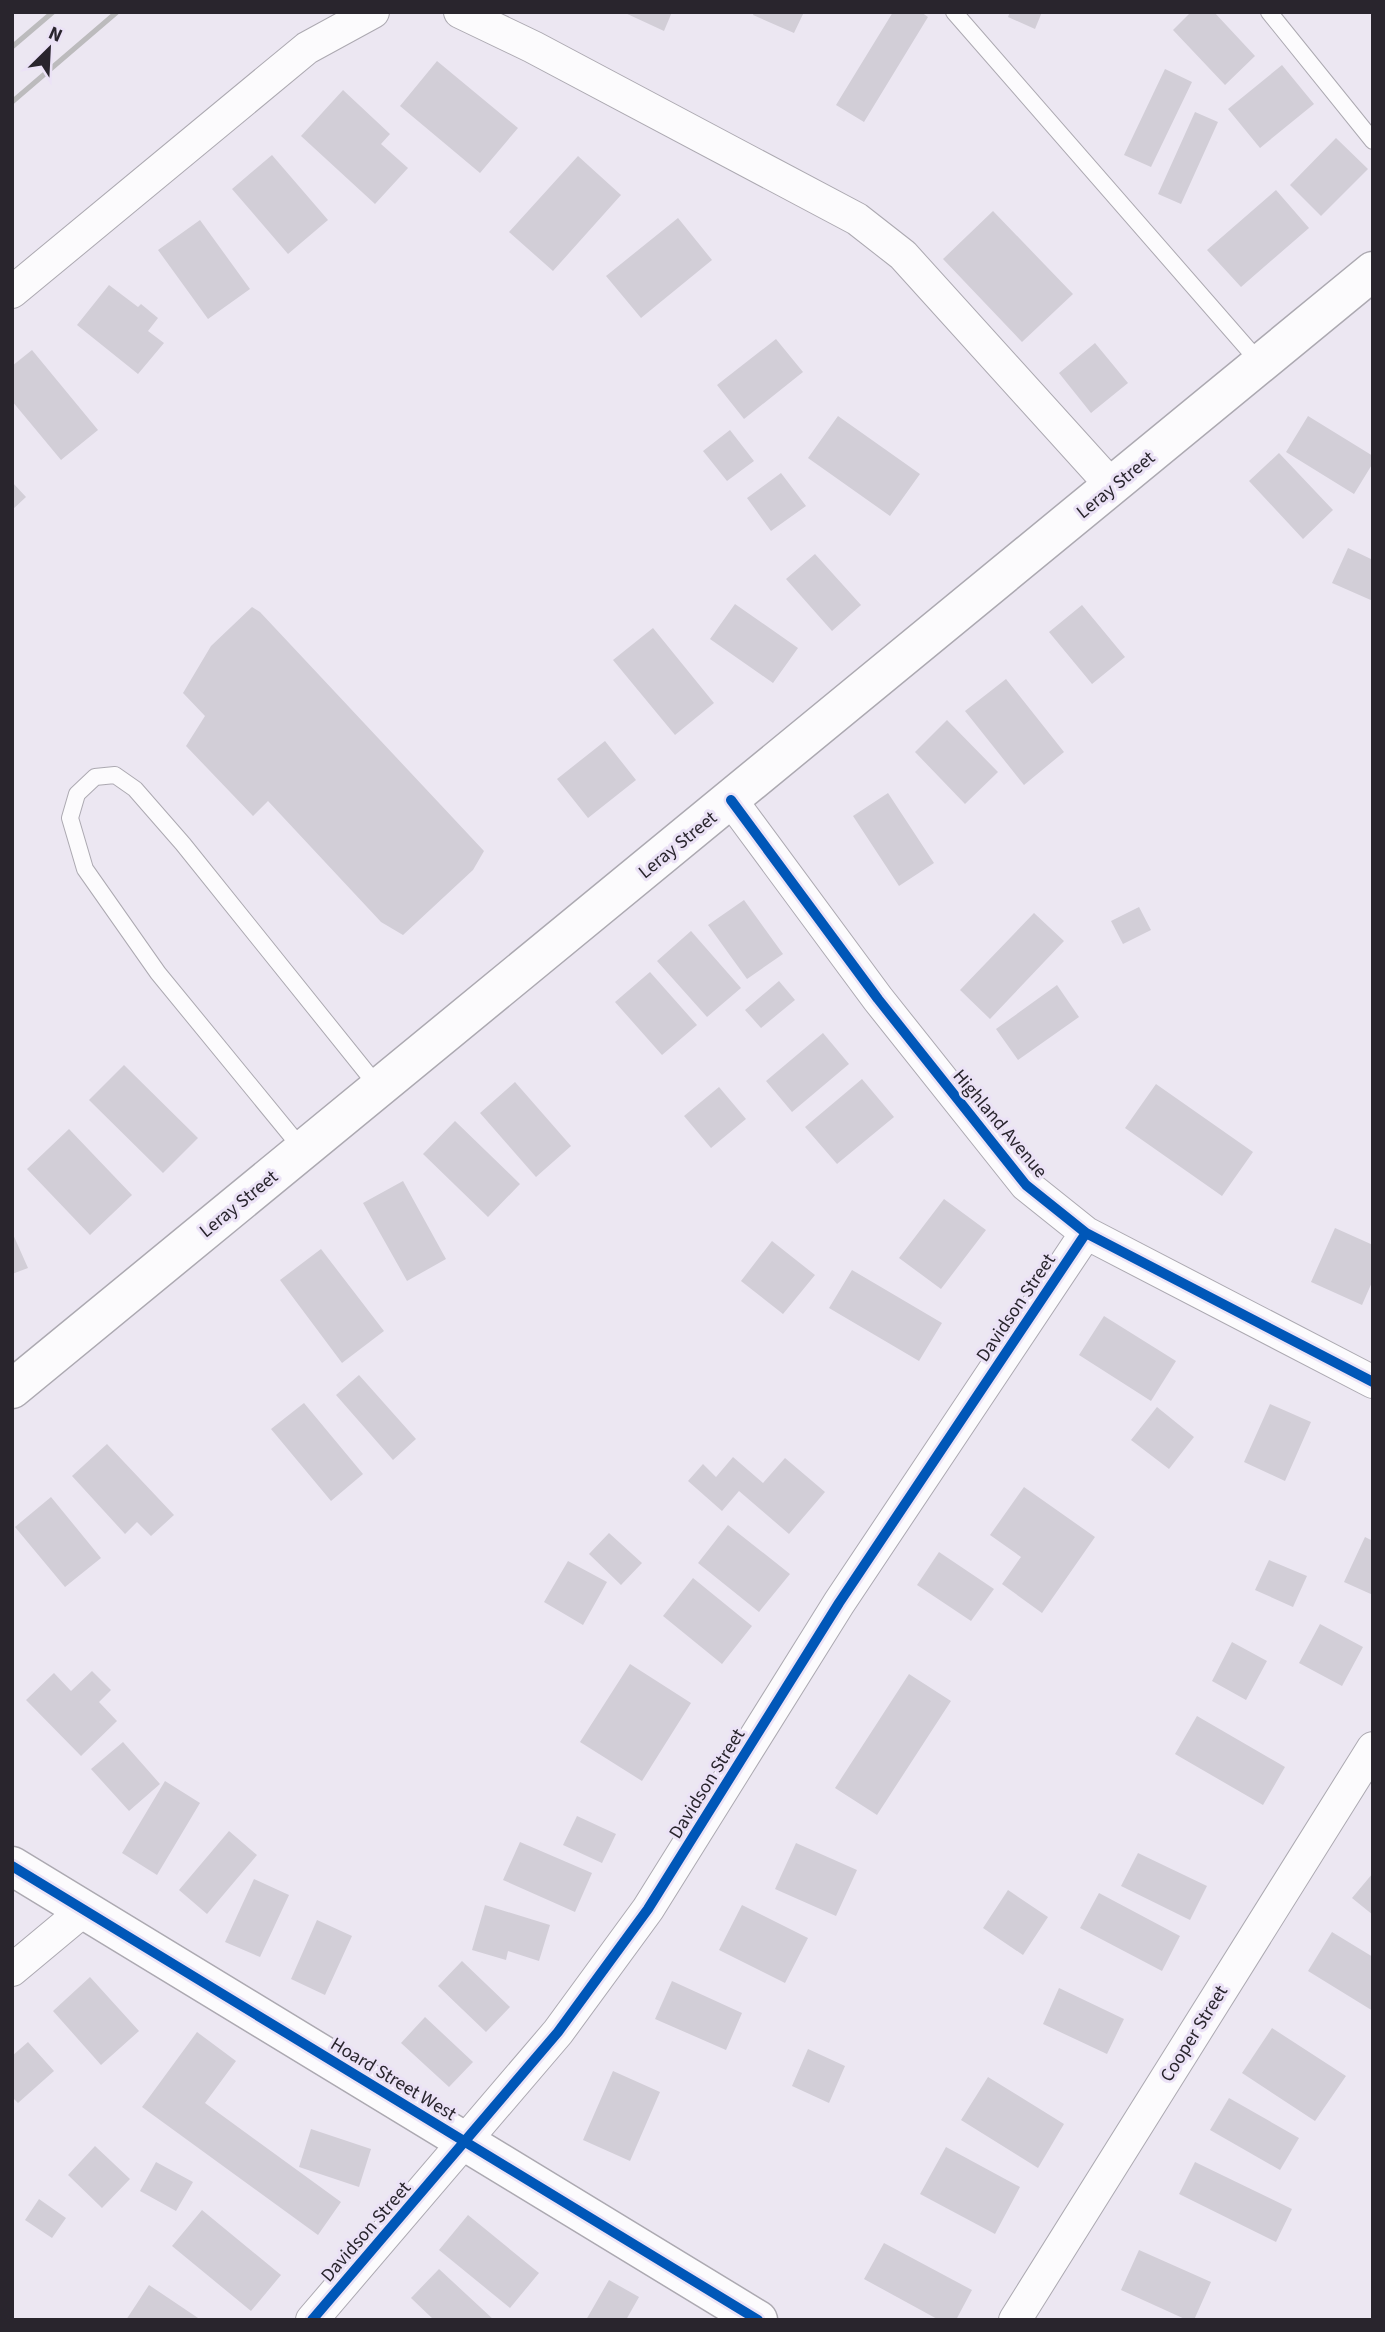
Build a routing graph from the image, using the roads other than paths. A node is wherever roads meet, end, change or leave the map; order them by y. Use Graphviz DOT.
graph roads {
  1 [pos="373,12"];
  2 [pos="460,12"];
  3 [pos="954,12"];
  4 [pos="1269,12"];
  5 [pos="1373,141"];
  6 [pos="1373,271"];
  7 [pos="12,292"];
  8 [pos="1261,364"];
  9 [pos="1112,486"];
  10 [pos="731,800"];
  11 [pos="379,1088"];
  12 [pos="303,1150"];
  13 [pos="1086,1233"];
  14 [pos="1373,1382"];
  15 [pos="12,1389"];
  16 [pos="1373,1748"];
  17 [pos="12,1866"];
  18 [pos="84,1910"];
  19 [pos="12,1970"];
  20 [pos="465,2141"];
  21 [pos="312,2320"];
  22 [pos="758,2320"];
  23 [pos="1015,2320"];
  1 -- 7 [label="street"];
  2 -- 9 [label="street"];
  3 -- 8 [label="lane"];
  4 -- 5 [label="lane"];
  6 -- 8 [label="main road, Leray Street"];
  8 -- 9 [label="main road, Leray Street"];
  9 -- 10 [label="main road, Leray Street"];
  10 -- 11 [label="main road, Leray Street"];
  10 -- 13 [label="street, Highland Avenue"];
  11 -- 12 [label="main road, Leray Street"];
  11 -- 12 [label="lane"];
  12 -- 15 [label="main road, Leray Street"];
  13 -- 14 [label="street, Highland Avenue"];
  13 -- 20 [label="street, Davidson Street"];
  16 -- 23 [label="street, Cooper Street"];
  17 -- 18 [label="main road, Hoard Street West"];
  18 -- 19 [label="street"];
  18 -- 20 [label="main road, Hoard Street West"];
  20 -- 21 [label="street, Davidson Street"];
  20 -- 22 [label="main road, Hoard Street West"];
}
